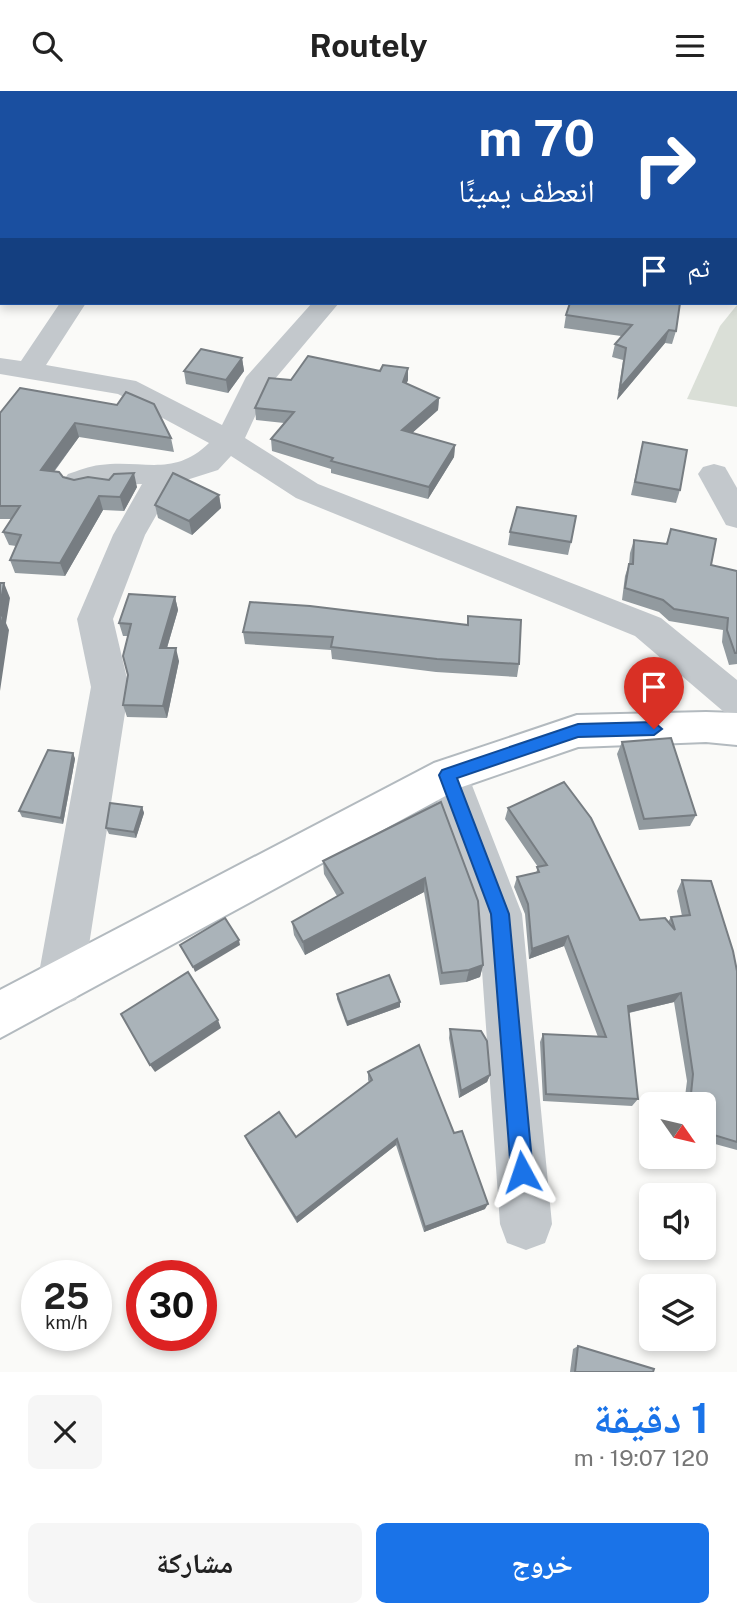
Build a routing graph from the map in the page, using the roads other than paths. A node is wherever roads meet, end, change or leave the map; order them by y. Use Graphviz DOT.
graph roads {
  1 [pos="71,305"];
  2 [pos="324,305"];
  3 [pos="14,369"];
  4 [pos="229,441"];
  5 [pos="714,474"];
  6 [pos="162,477"];
  7 [pos="79,481"];
  8 [pos="737,517"];
  9 [pos="737,701"];
  10 [pos="737,729"];
  11 [pos="447,775"];
  12 [pos="60,983"];
  13 [pos="0,1015"];
  14 [pos="526,1224"];
  1 -- 3 [label="street"];
  2 -- 4 [label="street"];
  3 -- 4 [label="street"];
  4 -- 6 [label="street"];
  4 -- 9 [label="street"];
  5 -- 8 [label="street"];
  6 -- 7 [label="street"];
  6 -- 12 [label="street"];
  10 -- 11 [label="main road"];
  11 -- 12 [label="main road"];
  11 -- 14 [label="street"];
  12 -- 13 [label="main road"];
}
